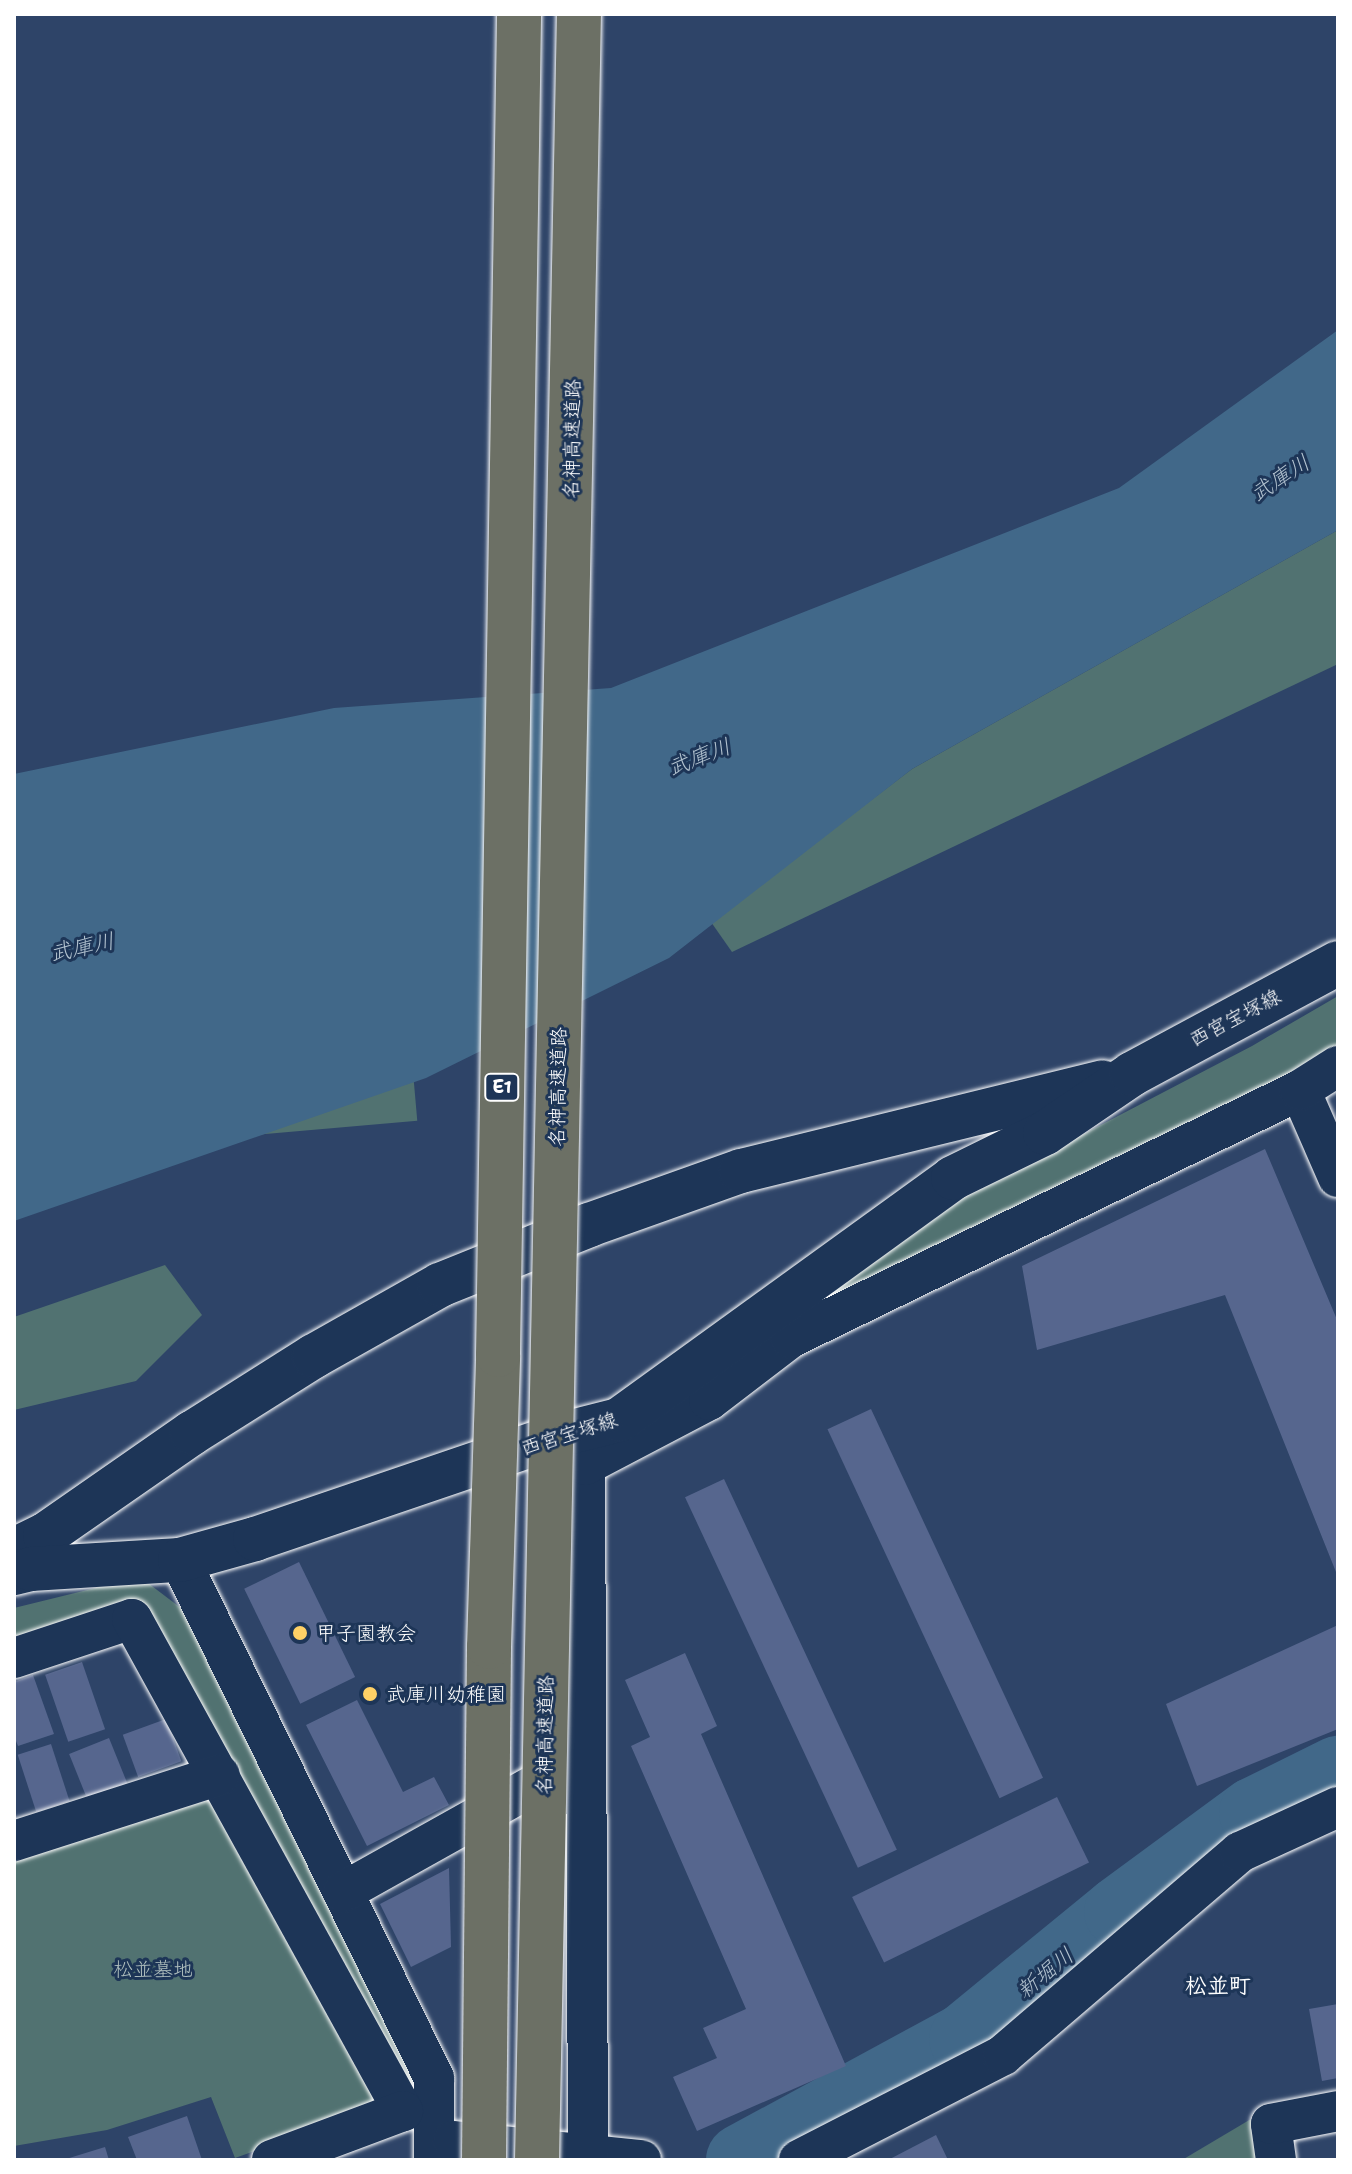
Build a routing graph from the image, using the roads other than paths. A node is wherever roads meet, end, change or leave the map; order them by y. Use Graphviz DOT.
graph roads {
  1 [pos="519,14"];
  2 [pos="579,14"];
  3 [pos="1338,963"];
  4 [pos="1338,1066"];
  5 [pos="1132,1074"];
  6 [pos="1300,1090"];
  7 [pos="1338,1177"];
  8 [pos="14,1550"];
  9 [pos="180,1560"];
  10 [pos="14,1573"];
  11 [pos="14,1658"];
  12 [pos="586,1756"];
  13 [pos="220,1775"];
  14 [pos="1338,1807"];
  15 [pos="14,1841"];
  16 [pos="343,1892"];
  17 [pos="403,2111"];
  18 [pos="1338,2111"];
  19 [pos="434,2150"];
  20 [pos="588,2154"];
  21 [pos="272,2160"];
  22 [pos="484,2160"];
  23 [pos="537,2160"];
  24 [pos="641,2160"];
  25 [pos="799,2160"];
  26 [pos="1276,2160"];
  1 -- 22 [label="highway, E1, bridge"];
  2 -- 23 [label="highway, 名神高速道路, bridge"];
  3 -- 5 [label="main road, 西宮宝塚線"];
  4 -- 6 [label="street"];
  5 -- 8 [label="main road, 西宮宝塚線"];
  5 -- 9 [label="main road, 西宮宝塚線"];
  6 -- 7 [label="street"];
  6 -- 12 [label="street"];
  9 -- 10 [label="main road, 西宮宝塚線"];
  9 -- 16 [label="street"];
  11 -- 13 [label="street"];
  12 -- 16 [label="street"];
  12 -- 20 [label="street"];
  13 -- 15 [label="street"];
  13 -- 17 [label="street"];
  14 -- 25 [label="street"];
  16 -- 19 [label="street"];
  17 -- 19 [label="street"];
  17 -- 21 [label="street"];
  18 -- 26 [label="street"];
  19 -- 20 [label="street"];
  20 -- 24 [label="street"];
}
